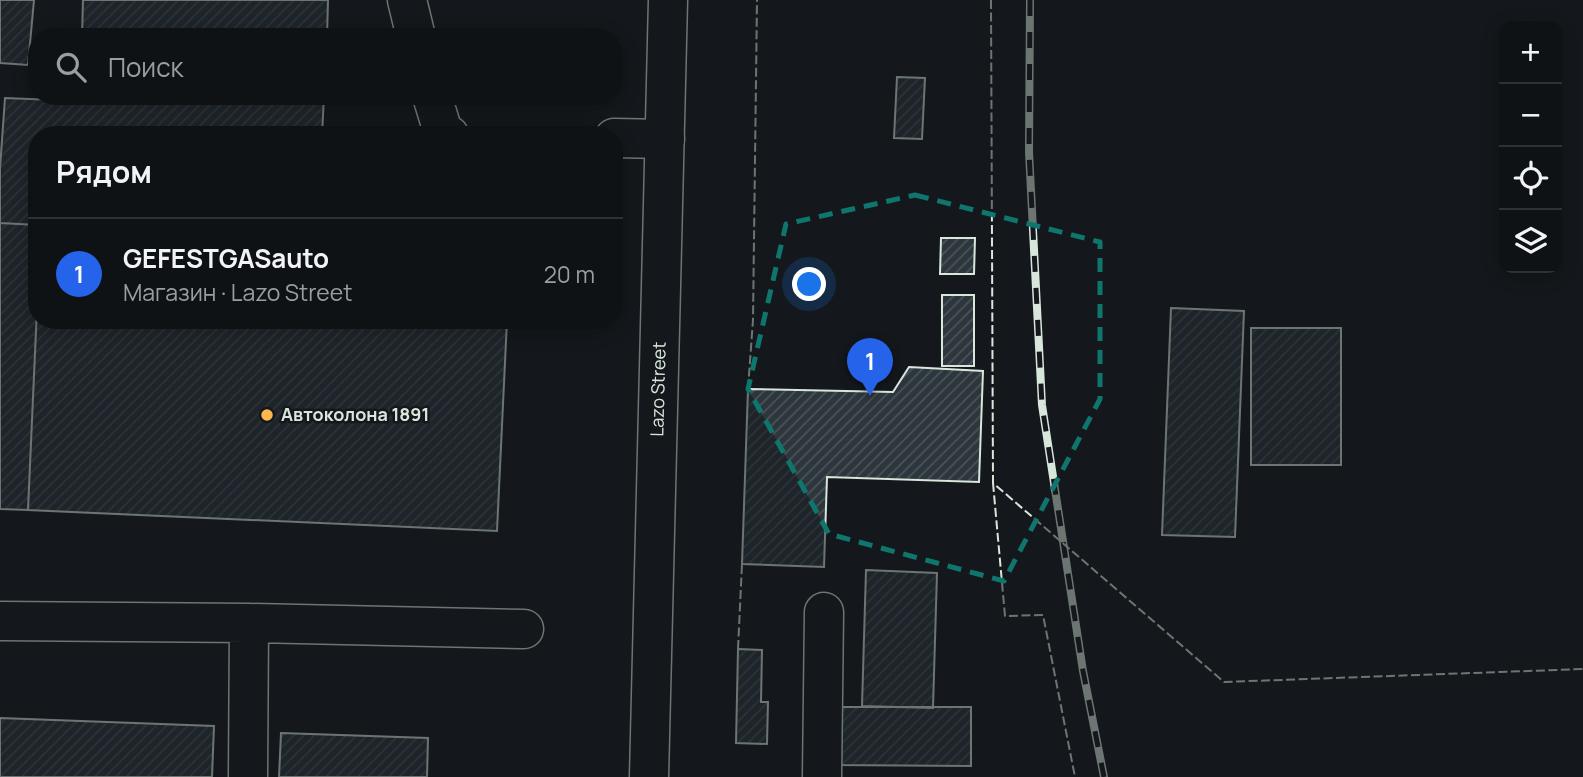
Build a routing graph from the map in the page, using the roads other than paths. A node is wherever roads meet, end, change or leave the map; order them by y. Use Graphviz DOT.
graph roads {
  1 [pos="407,0"];
  2 [pos="668,0"];
  3 [pos="414,28"];
  4 [pos="435,105"];
  5 [pos="441,126"];
  6 [pos="623,138"];
  7 [pos="665,139"];
  8 [pos="824,612"];
  9 [pos="0,621"];
  10 [pos="249,622"];
  11 [pos="524,629"];
  12 [pos="248,777"];
  13 [pos="649,777"];
  14 [pos="822,777"];
  1 -- 3 [label="main road"];
  2 -- 7 [label="main road, Lazo Street"];
  4 -- 5 [label="main road"];
  6 -- 7 [label="main road"];
  7 -- 13 [label="main road, Lazo Street"];
  8 -- 14 [label="main road"];
  9 -- 10 [label="main road"];
  10 -- 11 [label="main road"];
  10 -- 12 [label="main road"];
}
